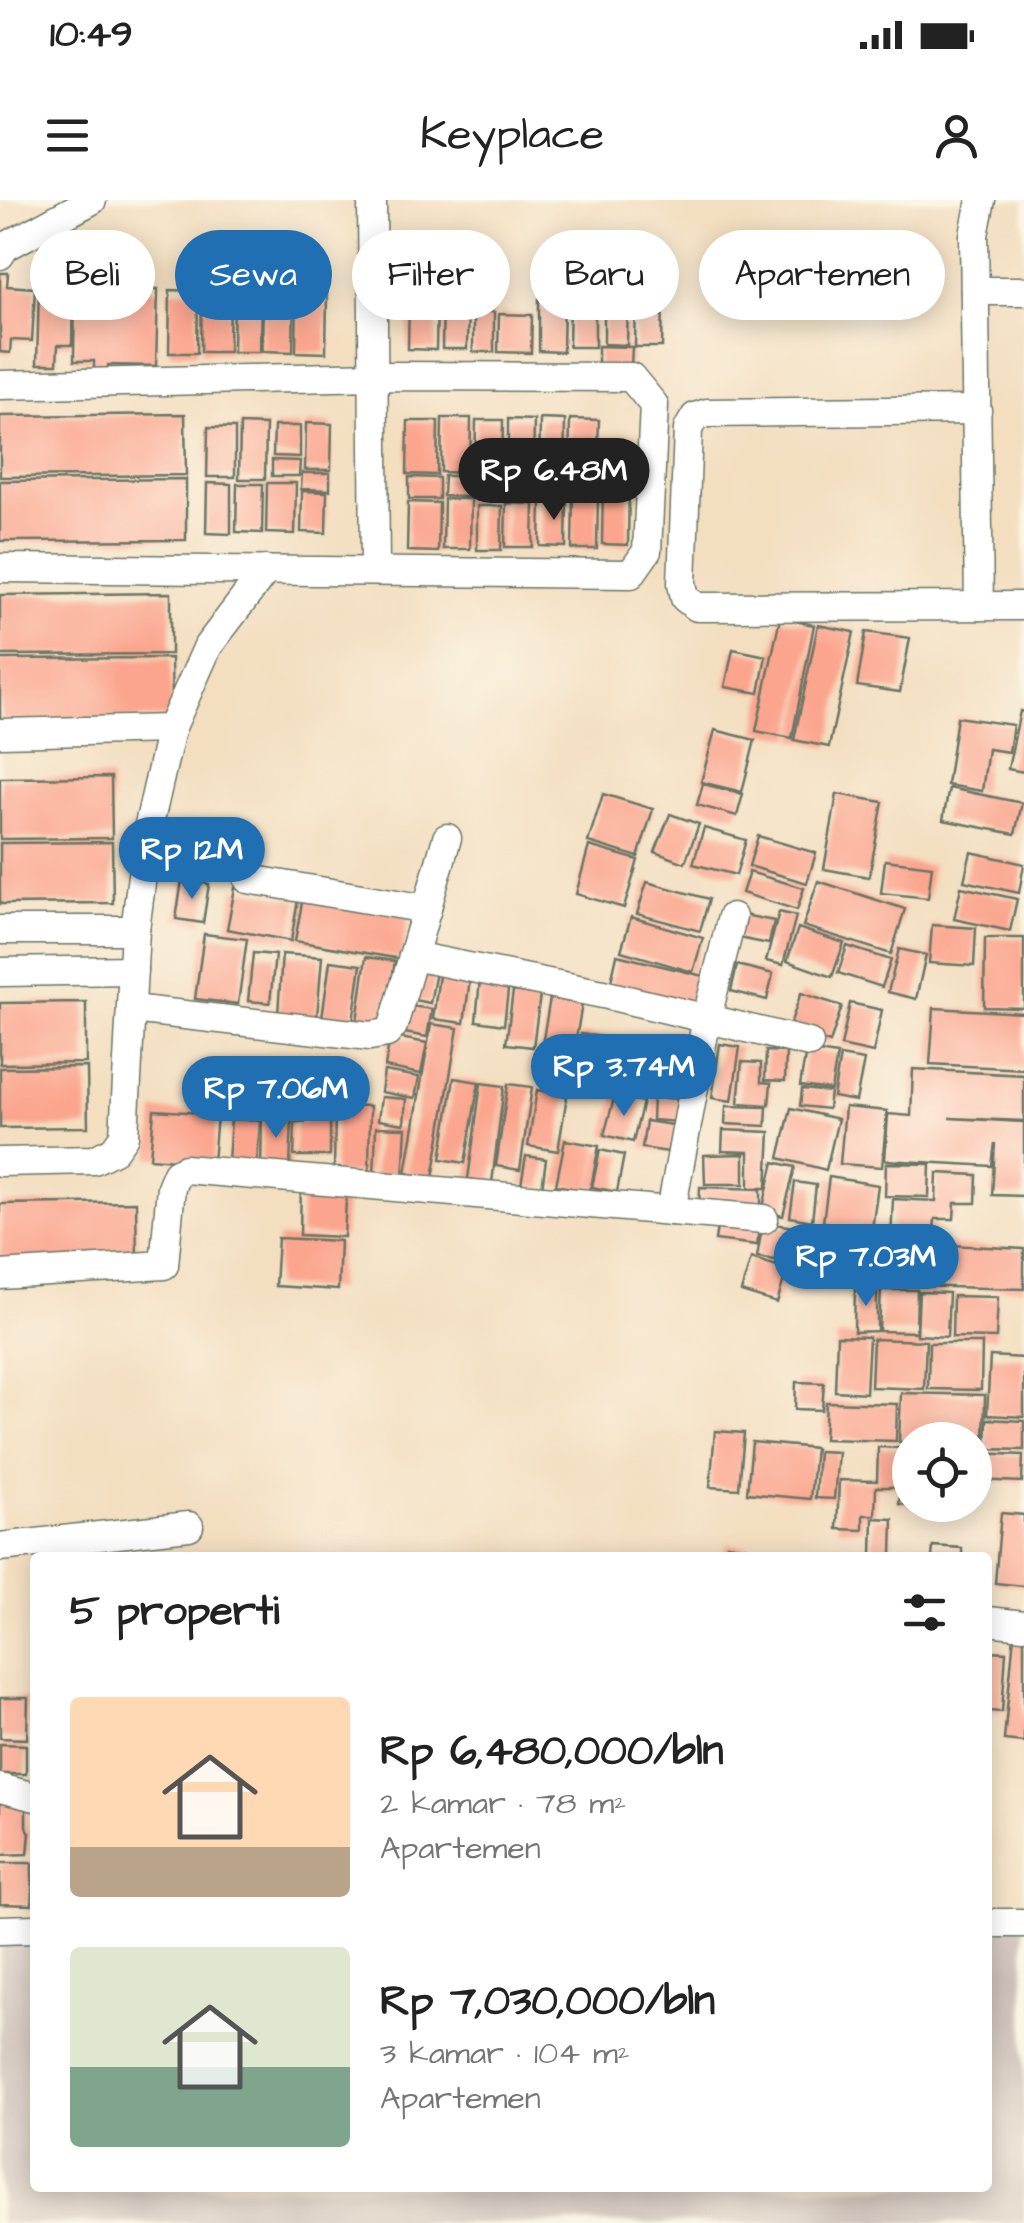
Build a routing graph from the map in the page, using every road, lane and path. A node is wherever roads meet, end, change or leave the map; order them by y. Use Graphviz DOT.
graph roads {
  1 [pos="92,200"];
  2 [pos="372,200"];
  3 [pos="981,200"];
  4 [pos="0,255"];
  5 [pos="975,291"];
  6 [pos="1024,291"];
  7 [pos="375,376"];
  8 [pos="0,384"];
  9 [pos="977,410"];
  10 [pos="0,568"];
  11 [pos="266,570"];
  12 [pos="375,570"];
  13 [pos="978,606"];
  14 [pos="1024,606"];
  15 [pos="170,729"];
  16 [pos="0,732"];
  17 [pos="447,838"];
  18 [pos="248,879"];
  19 [pos="427,909"];
  20 [pos="732,917"];
  21 [pos="0,930"];
  22 [pos="135,930"];
  23 [pos="413,956"];
  24 [pos="133,970"];
  25 [pos="0,972"];
  26 [pos="132,1008"];
  27 [pos="707,1018"];
  28 [pos="809,1044"];
  29 [pos="0,1162"];
  30 [pos="672,1211"];
  31 [pos="764,1219"];
  32 [pos="0,1275"];
  33 [pos="189,1526"];
  34 [pos="0,1547"];
  35 [pos="992,1622"];
  36 [pos="1024,1625"];
  37 [pos="0,1788"];
  38 [pos="30,1796"];
  39 [pos="992,1923"];
  40 [pos="1024,1924"];
  41 [pos="30,1929"];
  42 [pos="0,1930"];
  1 -- 4 [label="street"];
  2 -- 7 [label="street"];
  3 -- 5 [label="street"];
  5 -- 6 [label="street"];
  5 -- 9 [label="street"];
  7 -- 8 [label="street"];
  7 -- 12 [label="street"];
  7 -- 12 [label="street"];
  9 -- 13 [label="street"];
  9 -- 13 [label="street"];
  10 -- 11 [label="street"];
  11 -- 12 [label="street"];
  11 -- 15 [label="street"];
  13 -- 14 [label="street"];
  15 -- 16 [label="street"];
  15 -- 22 [label="street"];
  17 -- 19 [label="street"];
  18 -- 19 [label="street"];
  19 -- 23 [label="street"];
  20 -- 27 [label="street"];
  21 -- 22 [label="street"];
  22 -- 24 [label="street"];
  23 -- 26 [label="street"];
  23 -- 27 [label="street"];
  24 -- 25 [label="street"];
  24 -- 26 [label="street"];
  26 -- 29 [label="street"];
  27 -- 28 [label="street"];
  27 -- 30 [label="street"];
  30 -- 31 [label="street"];
  30 -- 32 [label="street"];
  33 -- 34 [label="street"];
  35 -- 36 [label="street"];
  37 -- 38 [label="street"];
  39 -- 40 [label="street"];
  41 -- 42 [label="street"];
}
